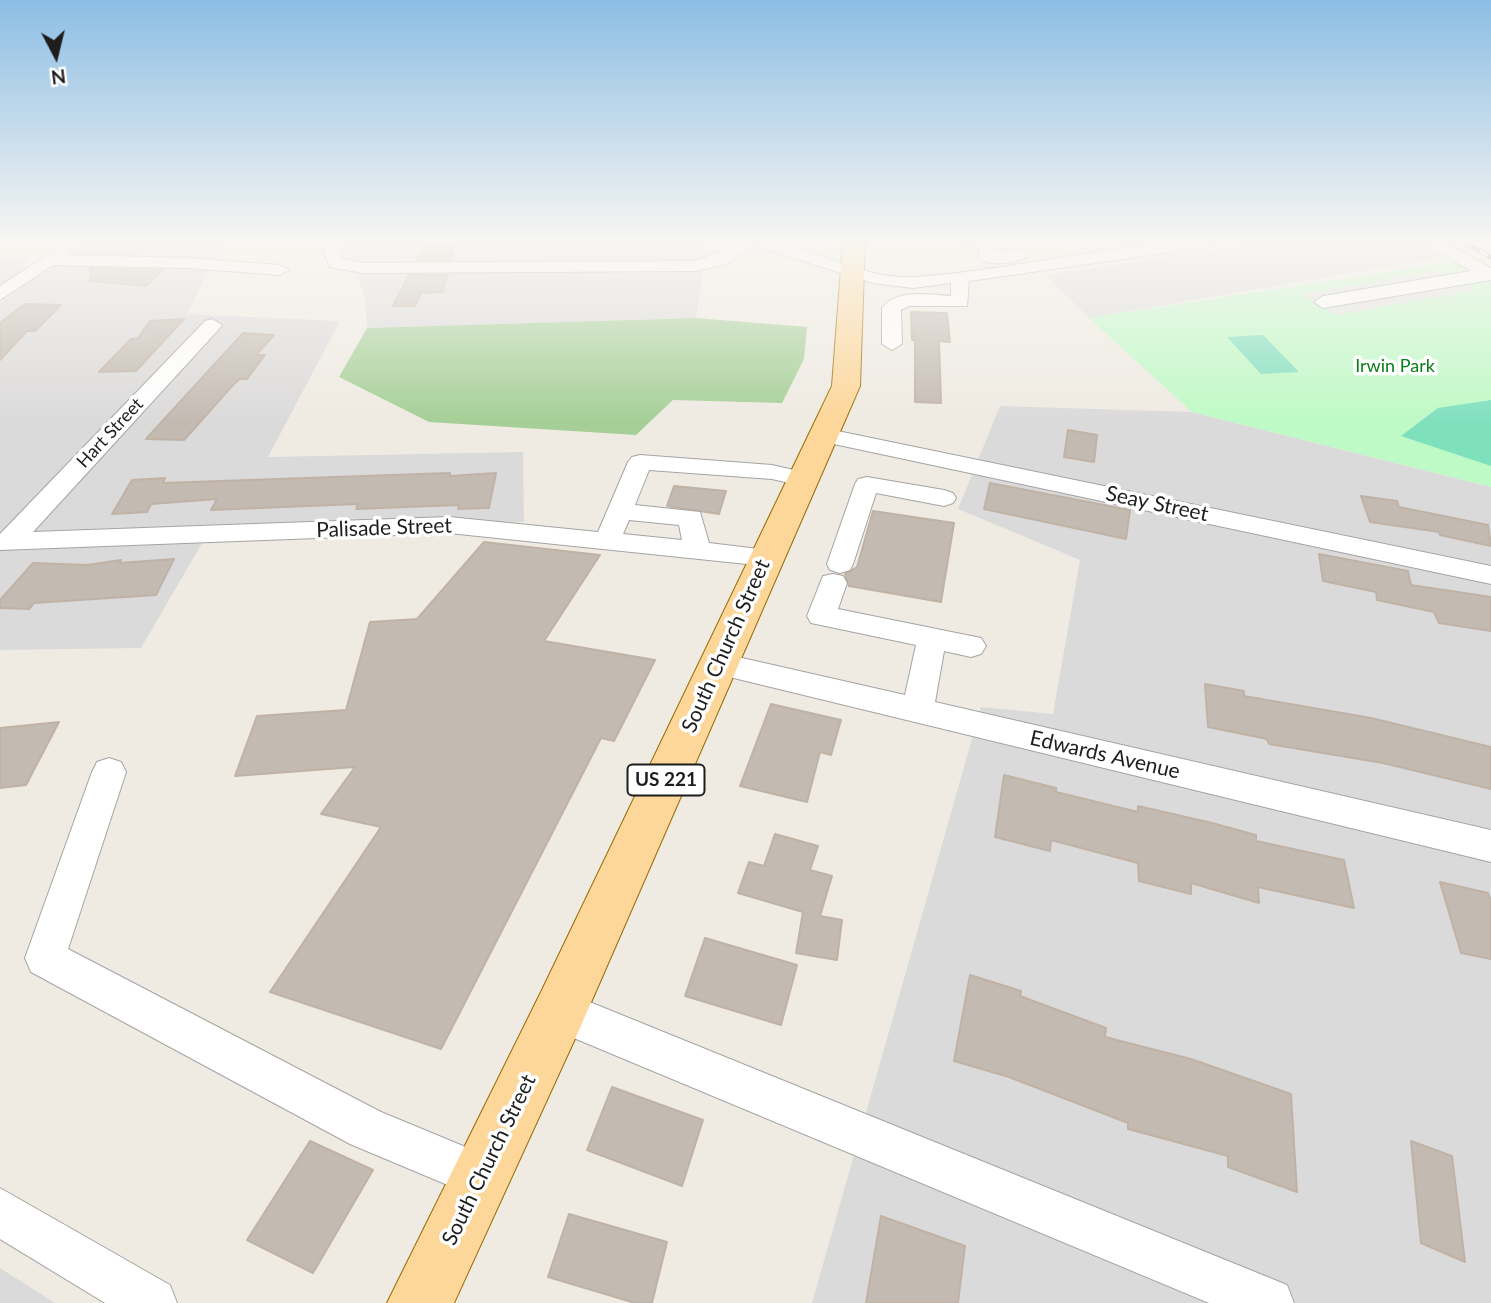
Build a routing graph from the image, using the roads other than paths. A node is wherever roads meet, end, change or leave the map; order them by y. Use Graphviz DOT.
graph roads {
  1 [pos="851,302"];
  2 [pos="902,302"];
  3 [pos="212,325"];
  4 [pos="892,344"];
  5 [pos="823,435"];
  6 [pos="802,480"];
  7 [pos="944,498"];
  8 [pos="620,511"];
  9 [pos="608,540"];
  10 [pos="5,542"];
  11 [pos="697,549"];
  12 [pos="766,557"];
  13 [pos="1491,575"];
  14 [pos="932,638"];
  15 [pos="971,646"];
  16 [pos="720,664"];
  17 [pos="918,711"];
  18 [pos="109,772"];
  19 [pos="1491,846"];
  20 [pos="560,1011"];
  21 [pos="481,1176"];
  22 [pos="0,1212"];
  23 [pos="152,1303"];
  24 [pos="420,1303"];
  25 [pos="1269,1303"];
  1 -- 5 [label="main road, South Church Street / US 221"];
  2 -- 4 [label="street"];
  3 -- 10 [label="street, Hart Street"];
  5 -- 6 [label="main road, South Church Street / US 221"];
  5 -- 13 [label="street, Seay Street"];
  6 -- 8 [label="street"];
  6 -- 12 [label="main road, South Church Street / US 221"];
  7 -- 14 [label="street"];
  8 -- 9 [label="street"];
  8 -- 11 [label="street"];
  9 -- 10 [label="street, Palisade Street"];
  9 -- 11 [label="street, Palisade Street"];
  11 -- 12 [label="street, Palisade Street"];
  12 -- 16 [label="main road, South Church Street / US 221"];
  14 -- 15 [label="street"];
  14 -- 17 [label="street"];
  16 -- 17 [label="street, Edwards Avenue"];
  16 -- 20 [label="main road, South Church Street / US 221"];
  17 -- 19 [label="street, Edwards Avenue"];
  18 -- 21 [label="street"];
  20 -- 21 [label="main road, South Church Street / US 221"];
  20 -- 25 [label="street"];
  21 -- 24 [label="main road, South Church Street / US 221"];
  22 -- 23 [label="street"];
}
